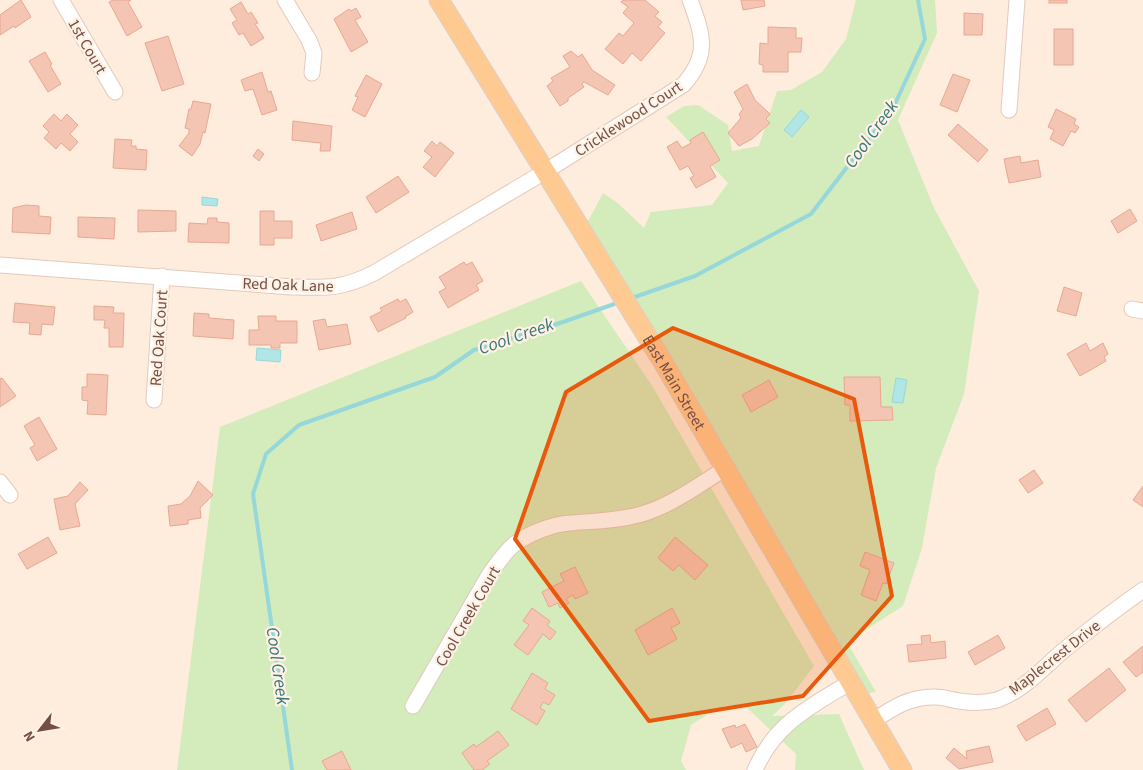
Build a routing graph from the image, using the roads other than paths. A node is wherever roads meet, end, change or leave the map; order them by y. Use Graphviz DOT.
graph roads {
  1 [pos="61,0"];
  2 [pos="285,0"];
  3 [pos="440,0"];
  4 [pos="690,0"];
  5 [pos="1017,0"];
  6 [pos="312,73"];
  7 [pos="115,92"];
  8 [pos="1009,110"];
  9 [pos="546,171"];
  10 [pos="0,266"];
  11 [pos="162,276"];
  12 [pos="154,400"];
  13 [pos="726,468"];
  14 [pos="0,482"];
  15 [pos="10,496"];
  16 [pos="1143,590"];
  17 [pos="851,682"];
  18 [pos="413,706"];
  19 [pos="873,721"];
  20 [pos="755,770"];
  21 [pos="902,770"];
  1 -- 7 [label="street, 1st Court"];
  2 -- 6 [label="street"];
  3 -- 9 [label="main road, East Main Street"];
  4 -- 9 [label="street, Cricklewood Court"];
  5 -- 8 [label="street"];
  9 -- 11 [label="street, Red Oak Lane"];
  9 -- 13 [label="main road, East Main Street"];
  10 -- 11 [label="street, Red Oak Lane"];
  11 -- 12 [label="street, Red Oak Court"];
  13 -- 17 [label="main road, East Main Street"];
  13 -- 18 [label="street, Cool Creek Court"];
  14 -- 15 [label="street"];
  16 -- 19 [label="street, Maplecrest Drive"];
  17 -- 19 [label="main road, East Main Street"];
  17 -- 20 [label="street"];
  19 -- 21 [label="main road, East Main Street"];
}
